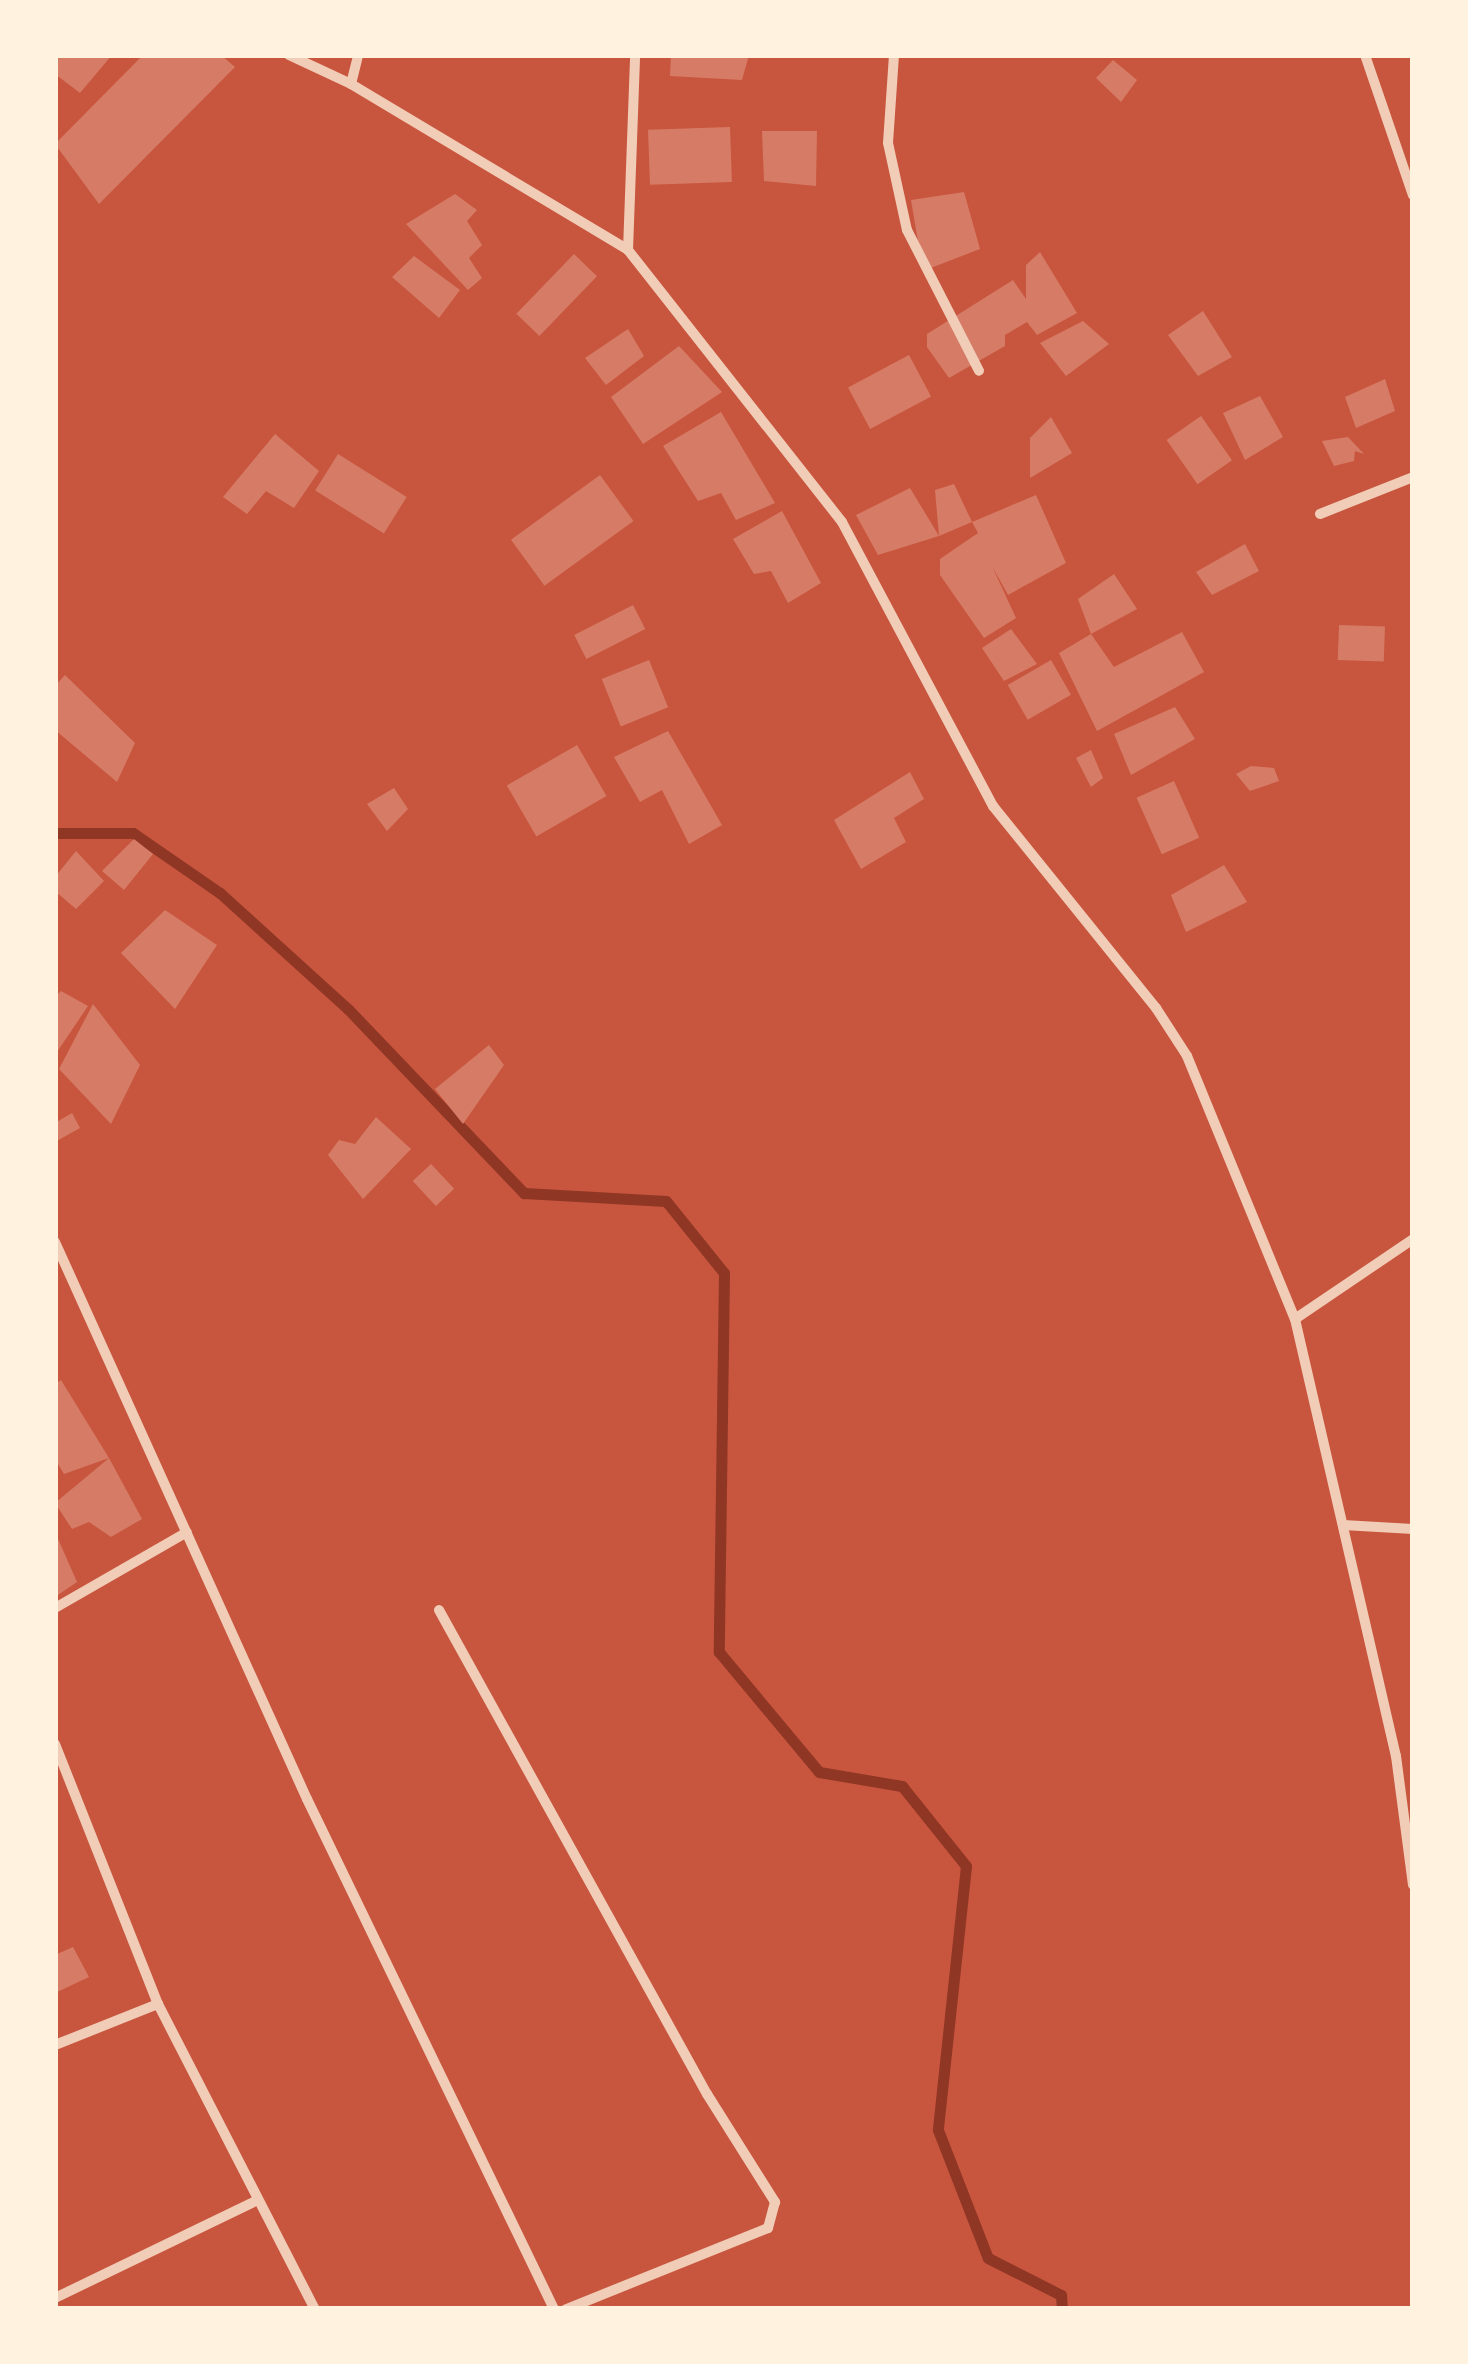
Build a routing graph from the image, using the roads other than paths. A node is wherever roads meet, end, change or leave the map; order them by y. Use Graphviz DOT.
graph roads {
  1 [pos="288,55"];
  2 [pos="358,55"];
  3 [pos="635,55"];
  4 [pos="894,55"];
  5 [pos="1365,55"];
  6 [pos="351,84"];
  7 [pos="1409,169"];
  8 [pos="1413,194"];
  9 [pos="628,250"];
  10 [pos="979,371"];
  11 [pos="1413,477"];
  12 [pos="1320,514"];
  13 [pos="1413,1240"];
  14 [pos="55,1242"];
  15 [pos="1295,1319"];
  16 [pos="1343,1525"];
  17 [pos="1413,1529"];
  18 [pos="187,1532"];
  19 [pos="55,1608"];
  20 [pos="439,1610"];
  21 [pos="55,1744"];
  22 [pos="1413,1885"];
  23 [pos="158,2004"];
  24 [pos="55,2044"];
  25 [pos="256,2201"];
  26 [pos="55,2298"];
  27 [pos="315,2309"];
  28 [pos="554,2309"];
  29 [pos="566,2309"];
  1 -- 6 [label="street"];
  2 -- 6 [label="street"];
  3 -- 9 [label="street"];
  4 -- 10 [label="street"];
  5 -- 7 [label="street"];
  6 -- 9 [label="street"];
  7 -- 8 [label="street"];
  9 -- 15 [label="street"];
  11 -- 12 [label="street"];
  13 -- 15 [label="street"];
  14 -- 18 [label="street"];
  15 -- 16 [label="street"];
  16 -- 17 [label="street"];
  16 -- 22 [label="street"];
  18 -- 19 [label="street"];
  18 -- 28 [label="street"];
  20 -- 29 [label="street"];
  21 -- 23 [label="street"];
  23 -- 24 [label="street"];
  23 -- 25 [label="street"];
  25 -- 26 [label="street"];
  25 -- 27 [label="street"];
}
